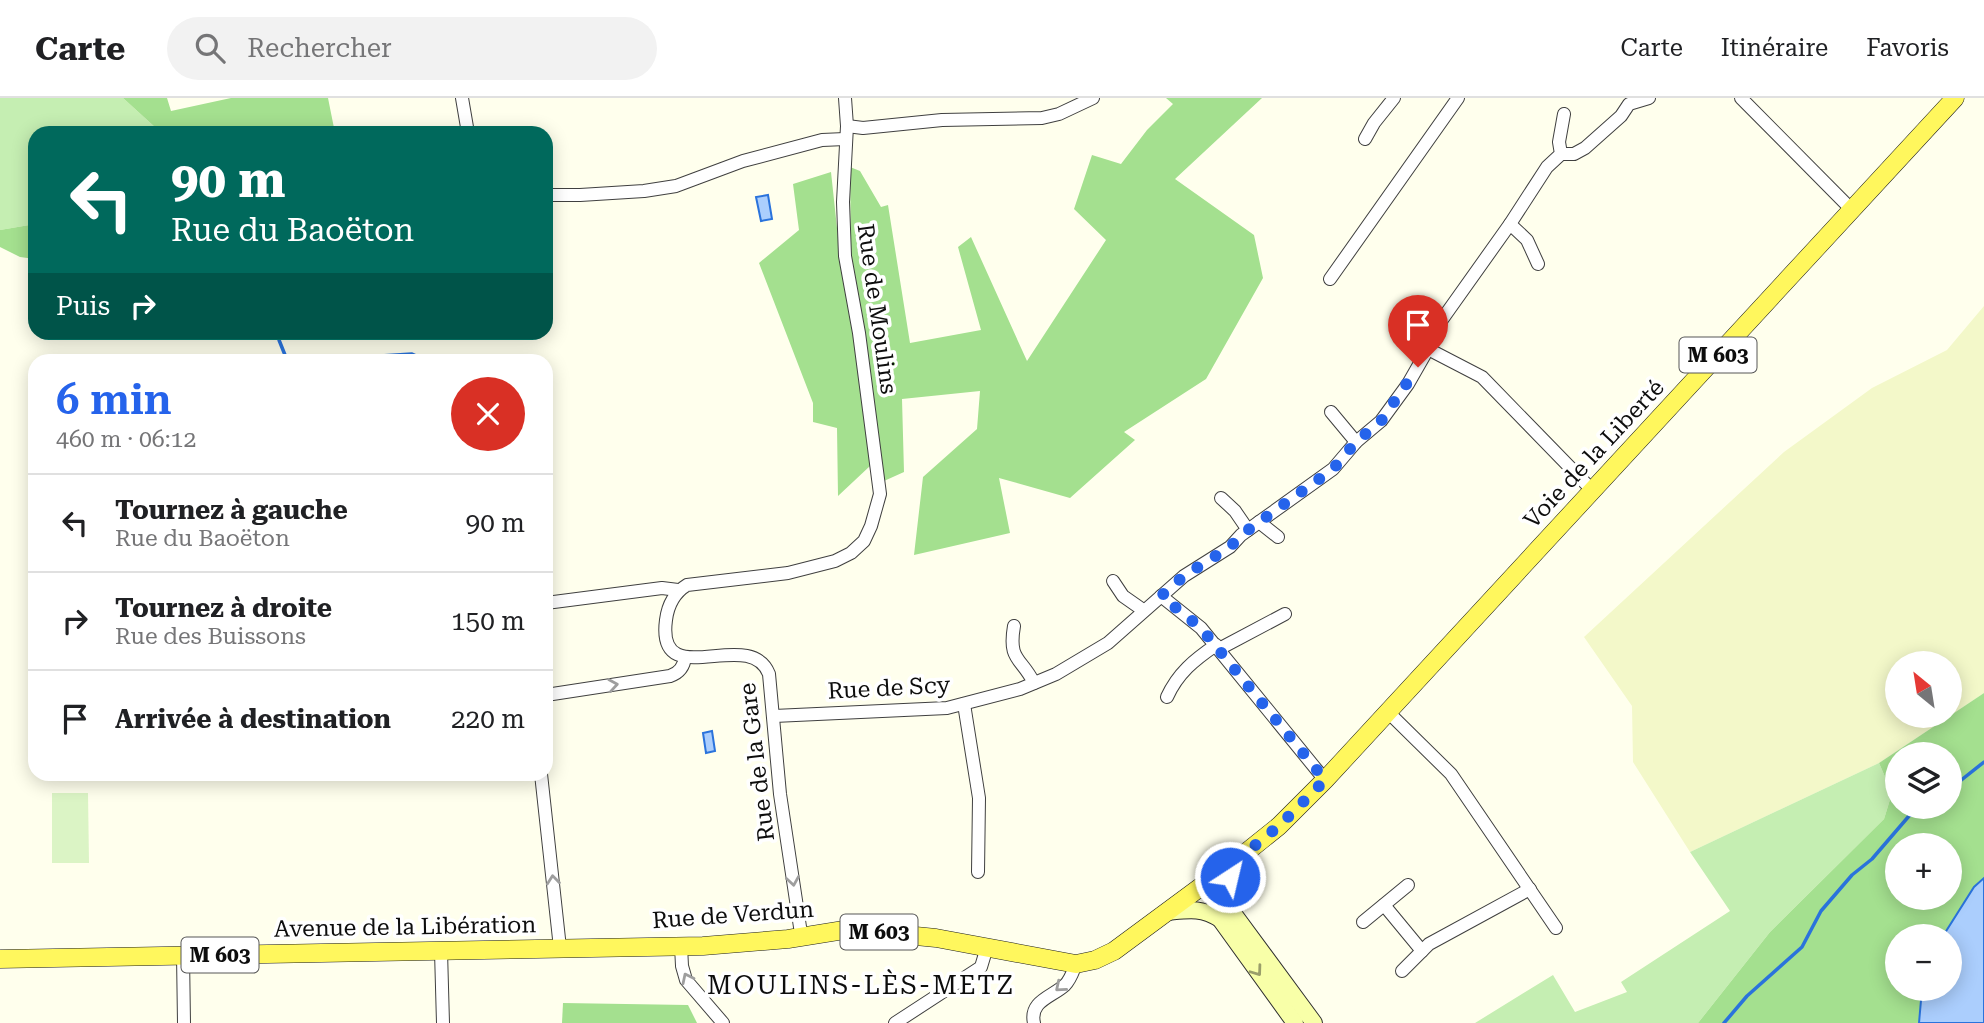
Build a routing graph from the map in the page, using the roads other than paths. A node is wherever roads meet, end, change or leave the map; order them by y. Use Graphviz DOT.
graph roads {
  1 [pos="462,98"];
  2 [pos="845,98"];
  3 [pos="1093,98"];
  4 [pos="1394,98"];
  5 [pos="1458,98"];
  6 [pos="1649,98"];
  7 [pos="1741,98"];
  8 [pos="1955,98"];
  9 [pos="1564,114"];
  10 [pos="467,126"];
  11 [pos="846,133"];
  12 [pos="1365,139"];
  13 [pos="1561,154"];
  14 [pos="553,195"];
  15 [pos="1852,210"];
  16 [pos="1510,224"];
  17 [pos="1538,264"];
  18 [pos="1330,279"];
  19 [pos="1428,349"];
  20 [pos="1332,412"];
  21 [pos="1356,442"];
  22 [pos="1593,491"];
  23 [pos="1221,498"];
  24 [pos="1254,526"];
  25 [pos="1278,537"];
  26 [pos="1113,581"];
  27 [pos="678,590"];
  28 [pos="1161,596"];
  29 [pos="553,602"];
  30 [pos="1143,610"];
  31 [pos="1285,614"];
  32 [pos="1014,626"];
  33 [pos="1218,647"];
  34 [pos="685,657"];
  35 [pos="1034,683"];
  36 [pos="553,694"];
  37 [pos="1167,697"];
  38 [pos="964,705"];
  39 [pos="1388,712"];
  40 [pos="774,716"];
  41 [pos="1325,780"];
  42 [pos="542,781"];
  43 [pos="1233,863"];
  44 [pos="978,872"];
  45 [pos="1408,885"];
  46 [pos="1209,888"];
  47 [pos="1530,889"];
  48 [pos="1384,905"];
  49 [pos="1167,912"];
  50 [pos="1227,916"];
  51 [pos="1363,922"];
  52 [pos="1556,928"];
  53 [pos="803,937"];
  54 [pos="681,946"];
  55 [pos="987,947"];
  56 [pos="560,948"];
  57 [pos="441,951"];
  58 [pos="1422,951"];
  59 [pos="183,956"];
  60 [pos="0,959"];
  61 [pos="1076,964"];
  62 [pos="1402,971"];
  63 [pos="184,1023"];
  64 [pos="443,1023"];
  65 [pos="723,1023"];
  66 [pos="895,1023"];
  67 [pos="1034,1023"];
  68 [pos="1295,1023"];
  69 [pos="1314,1023"];
  1 -- 10 [label="street"];
  2 -- 11 [label="street, Rue de Moulins"];
  3 -- 11 [label="street"];
  4 -- 12 [label="street"];
  5 -- 18 [label="street"];
  6 -- 13 [label="street"];
  7 -- 15 [label="street"];
  8 -- 15 [label="main road, Voie de la Liberté / M 603"];
  9 -- 13 [label="street"];
  11 -- 14 [label="street"];
  11 -- 27 [label="street, Rue de Moulins"];
  13 -- 16 [label="street"];
  15 -- 22 [label="main road, Voie de la Liberté / M 603"];
  16 -- 17 [label="street"];
  16 -- 19 [label="street"];
  19 -- 21 [label="street"];
  19 -- 22 [label="street"];
  20 -- 21 [label="street"];
  21 -- 24 [label="street"];
  22 -- 39 [label="main road, Voie de la Liberté / M 603"];
  23 -- 24 [label="street"];
  24 -- 25 [label="street"];
  24 -- 28 [label="street"];
  26 -- 30 [label="street"];
  27 -- 29 [label="street"];
  27 -- 34 [label="street"];
  28 -- 30 [label="street"];
  28 -- 33 [label="street"];
  30 -- 35 [label="street"];
  31 -- 33 [label="street"];
  32 -- 35 [label="street"];
  33 -- 37 [label="street"];
  33 -- 41 [label="street"];
  36 -- 34 [label="street, one-way"];
  34 -- 40 [label="street, Rue de la Gare"];
  35 -- 38 [label="street"];
  38 -- 40 [label="street, Rue de Scy"];
  38 -- 44 [label="street, Rue de Scy"];
  39 -- 41 [label="main road, Voie de la Liberté / M 603"];
  39 -- 47 [label="street"];
  40 -- 53 [label="street, Rue de la Gare, one-way"];
  41 -- 43 [label="main road, M 603"];
  56 -- 42 [label="street, one-way"];
  43 -- 46 [label="main road, M 603"];
  43 -- 50 [label="main road"];
  45 -- 48 [label="street"];
  46 -- 49 [label="main road, M 603"];
  46 -- 50 [label="main road"];
  47 -- 52 [label="street"];
  47 -- 58 [label="street"];
  48 -- 51 [label="street"];
  48 -- 58 [label="street"];
  49 -- 50 [label="main road"];
  49 -- 61 [label="main road, M 603"];
  50 -- 68 [label="main road, one-way"];
  50 -- 69 [label="main road"];
  53 -- 54 [label="main road, Rue de Verdun / M 603"];
  53 -- 55 [label="main road, Rue de Verdun / M 603"];
  54 -- 56 [label="main road, Rue de Verdun / M 603"];
  65 -- 54 [label="street, one-way"];
  55 -- 61 [label="main road, Rue de Verdun / M 603"];
  55 -- 66 [label="street"];
  56 -- 57 [label="main road, Avenue de la Libération / M 603"];
  57 -- 59 [label="main road, Avenue de la Libération / M 603"];
  57 -- 64 [label="street"];
  58 -- 62 [label="street"];
  59 -- 60 [label="main road, Avenue de la Libération / M 603"];
  59 -- 63 [label="street"];
  61 -- 67 [label="street, one-way"];
}
